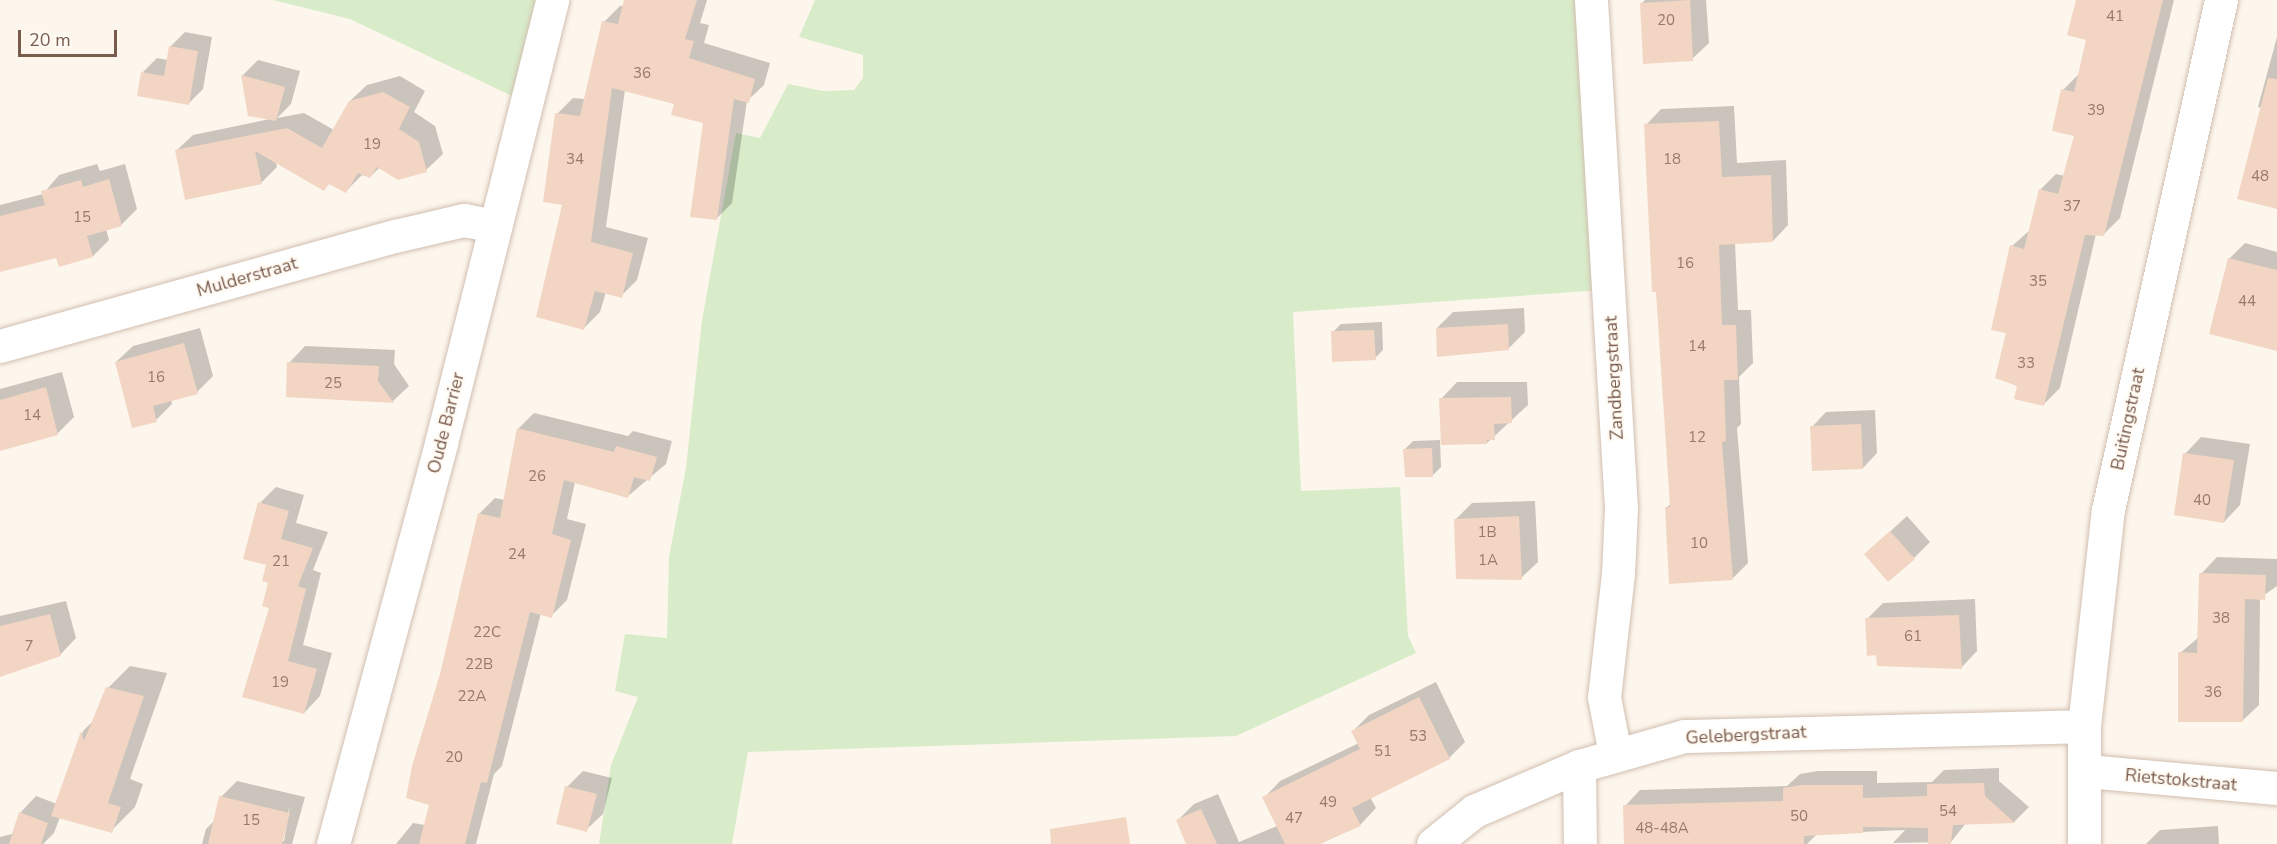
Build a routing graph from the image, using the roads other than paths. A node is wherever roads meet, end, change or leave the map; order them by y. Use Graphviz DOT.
graph roads {
  1 [pos="552,0"];
  2 [pos="1591,0"];
  3 [pos="2221,0"];
  4 [pos="495,226"];
  5 [pos="0,346"];
  6 [pos="2084,726"];
  7 [pos="1615,754"];
  8 [pos="1579,766"];
  9 [pos="2086,771"];
  10 [pos="2277,788"];
  11 [pos="333,844"];
  12 [pos="1433,844"];
  13 [pos="1580,844"];
  14 [pos="2084,844"];
  1 -- 4 [label="street, Oude Barrier"];
  2 -- 7 [label="street, Zandbergstraat"];
  3 -- 6 [label="street, Buitingstraat"];
  4 -- 5 [label="street, Mulderstraat"];
  4 -- 11 [label="street, Oude Barrier"];
  6 -- 7 [label="street, Gelebergstraat"];
  6 -- 9 [label="street, Buitingstraat"];
  7 -- 8 [label="street, Gelebergstraat"];
  8 -- 12 [label="street, Gelebergstraat"];
  8 -- 13 [label="street"];
  9 -- 10 [label="street, Rietstokstraat"];
  9 -- 14 [label="street, Buitingstraat"];
}
